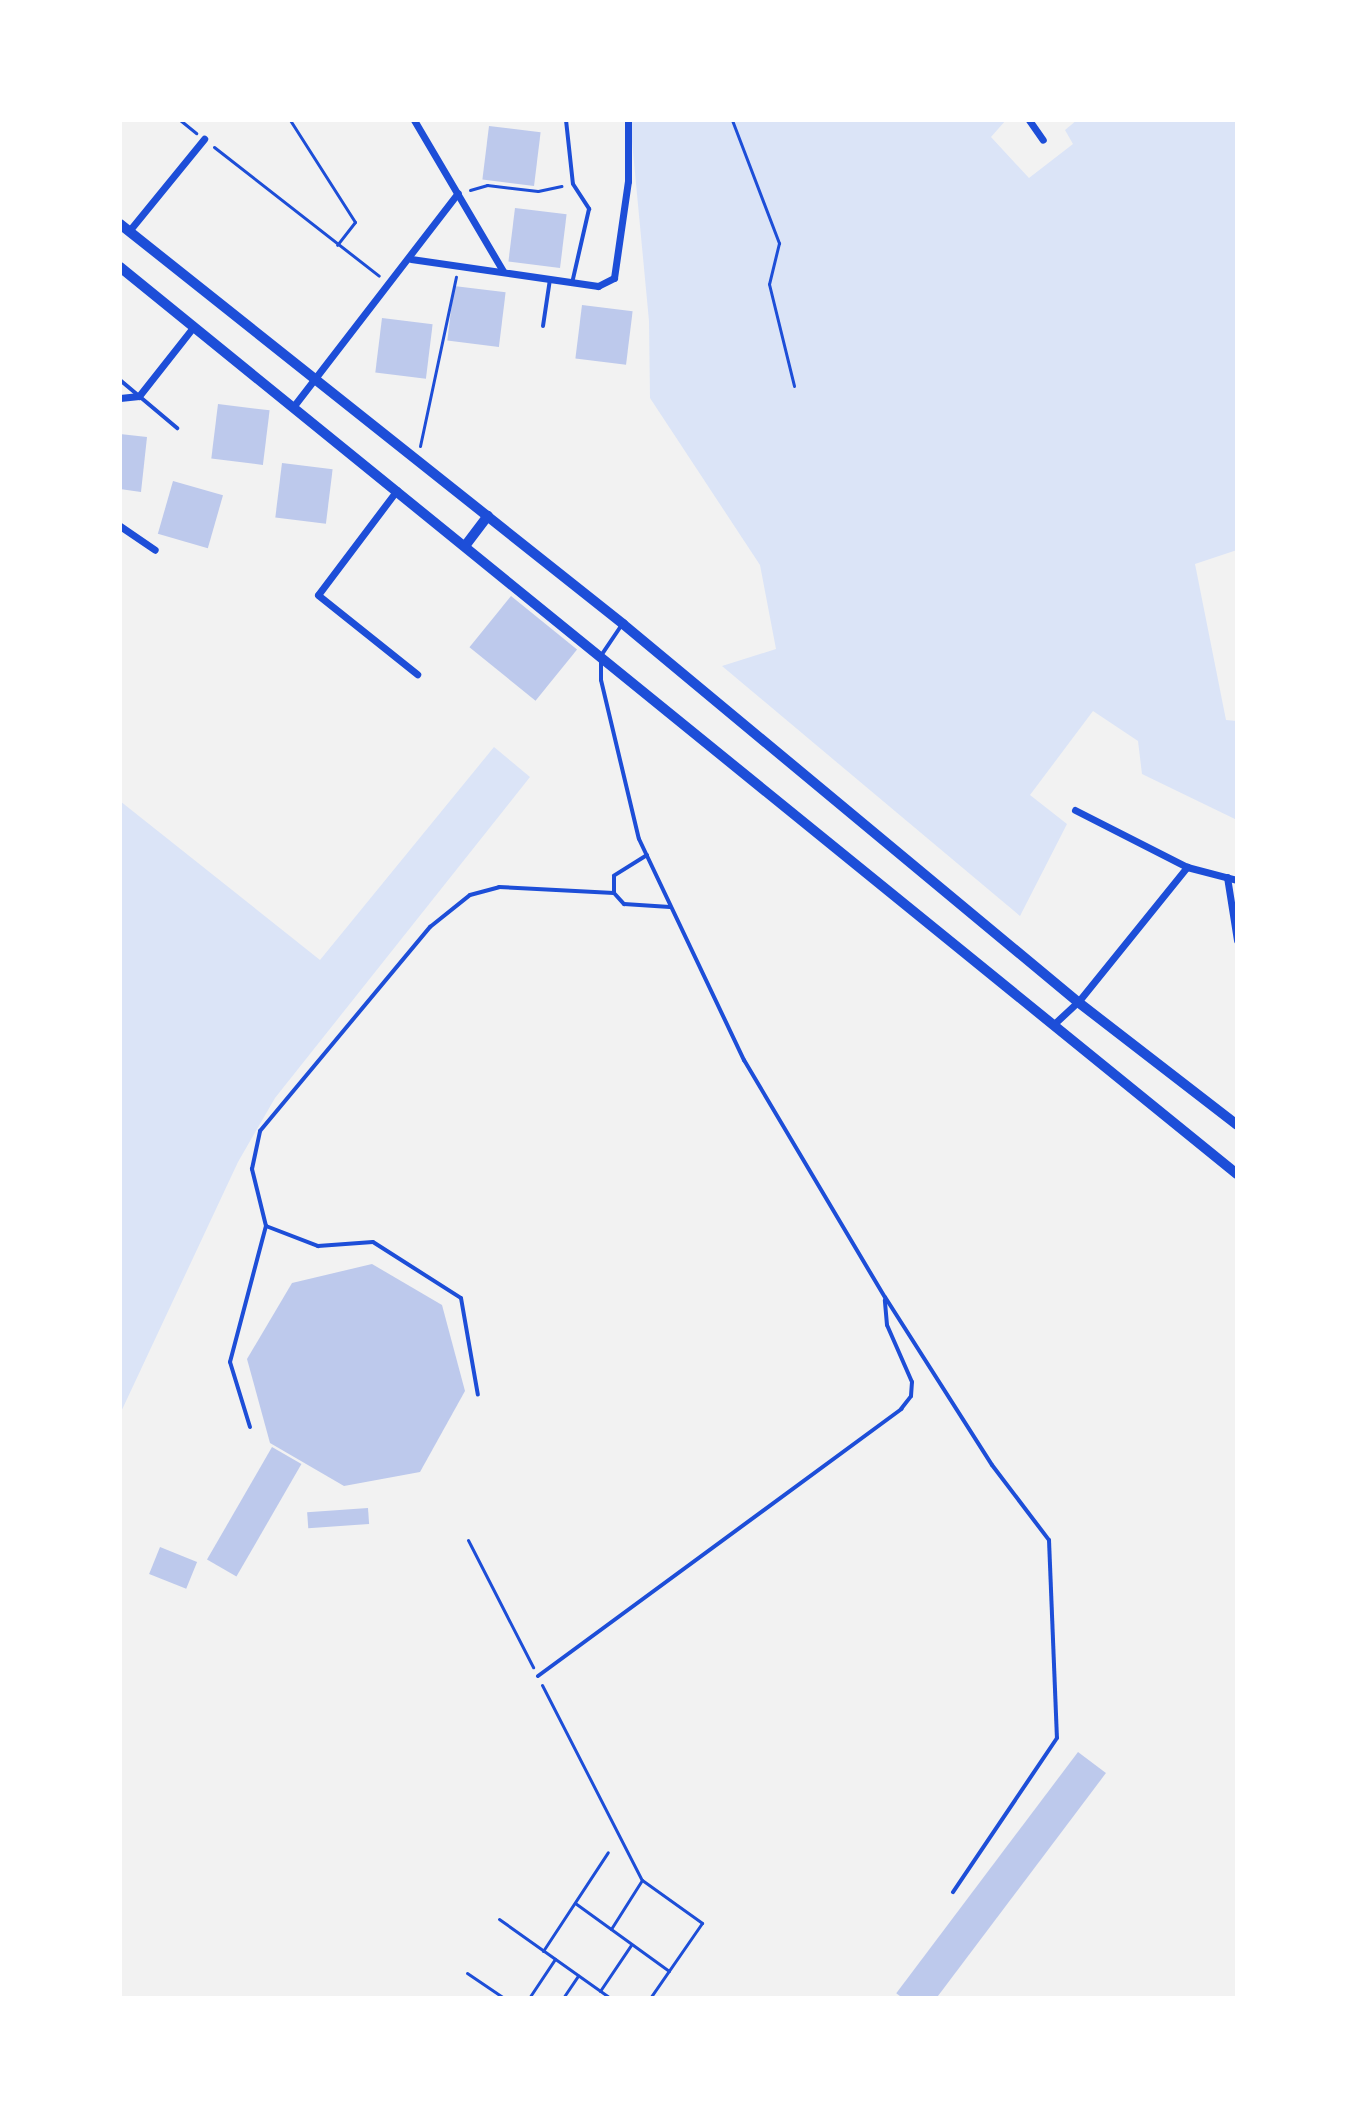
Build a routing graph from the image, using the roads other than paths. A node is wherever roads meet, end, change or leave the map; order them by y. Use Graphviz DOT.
graph roads {
  1 [pos="414,120"];
  2 [pos="566,120"];
  3 [pos="628,120"];
  4 [pos="1029,120"];
  5 [pos="204,139"];
  6 [pos="1043,140"];
  7 [pos="458,193"];
  8 [pos="124,228"];
  9 [pos="411,259"];
  10 [pos="120,267"];
  11 [pos="503,271"];
  12 [pos="550,279"];
  13 [pos="572,283"];
  14 [pos="194,326"];
  15 [pos="543,326"];
  16 [pos="315,376"];
  17 [pos="120,380"];
  18 [pos="139,396"];
  19 [pos="120,398"];
  20 [pos="293,407"];
  21 [pos="177,428"];
  22 [pos="397,490"];
  23 [pos="488,516"];
  24 [pos="120,526"];
  25 [pos="465,546"];
  26 [pos="155,550"];
  27 [pos="623,624"];
  28 [pos="601,656"];
  29 [pos="417,674"];
  30 [pos="1075,810"];
  31 [pos="647,855"];
  32 [pos="1187,867"];
  33 [pos="1227,877"];
  34 [pos="1237,880"];
  35 [pos="614,893"];
  36 [pos="672,907"];
  37 [pos="1237,940"];
  38 [pos="1078,1002"];
  39 [pos="1054,1024"];
  40 [pos="1237,1125"];
  41 [pos="1237,1174"];
  42 [pos="266,1226"];
  43 [pos="885,1297"];
  44 [pos="478,1395"];
  45 [pos="250,1427"];
  46 [pos="538,1676"];
  47 [pos="953,1892"];
  1 -- 7 [label="street"];
  2 -- 13 [label="lane"];
  3 -- 13 [label="street"];
  4 -- 6 [label="street"];
  5 -- 8 [label="street"];
  7 -- 9 [label="street"];
  7 -- 11 [label="street"];
  8 -- 16 [label="main road"];
  9 -- 11 [label="street"];
  9 -- 16 [label="street"];
  10 -- 14 [label="main road"];
  11 -- 12 [label="street"];
  12 -- 13 [label="street"];
  12 -- 15 [label="lane"];
  14 -- 18 [label="street"];
  14 -- 20 [label="main road"];
  16 -- 20 [label="street"];
  16 -- 23 [label="main road"];
  17 -- 18 [label="lane"];
  18 -- 19 [label="street"];
  18 -- 21 [label="lane"];
  20 -- 22 [label="main road"];
  22 -- 25 [label="main road"];
  22 -- 29 [label="street"];
  23 -- 25 [label="main road"];
  23 -- 27 [label="main road"];
  24 -- 26 [label="street"];
  25 -- 28 [label="main road"];
  27 -- 28 [label="lane"];
  27 -- 38 [label="main road"];
  28 -- 31 [label="lane"];
  28 -- 39 [label="main road"];
  30 -- 32 [label="street"];
  31 -- 35 [label="lane"];
  31 -- 36 [label="lane"];
  32 -- 33 [label="street"];
  32 -- 38 [label="street"];
  33 -- 34 [label="street"];
  33 -- 37 [label="street"];
  35 -- 36 [label="lane"];
  35 -- 42 [label="lane"];
  36 -- 43 [label="lane"];
  38 -- 39 [label="street"];
  38 -- 40 [label="main road"];
  39 -- 41 [label="main road"];
  42 -- 44 [label="lane"];
  42 -- 45 [label="lane"];
  43 -- 46 [label="lane"];
  43 -- 47 [label="lane"];
}
